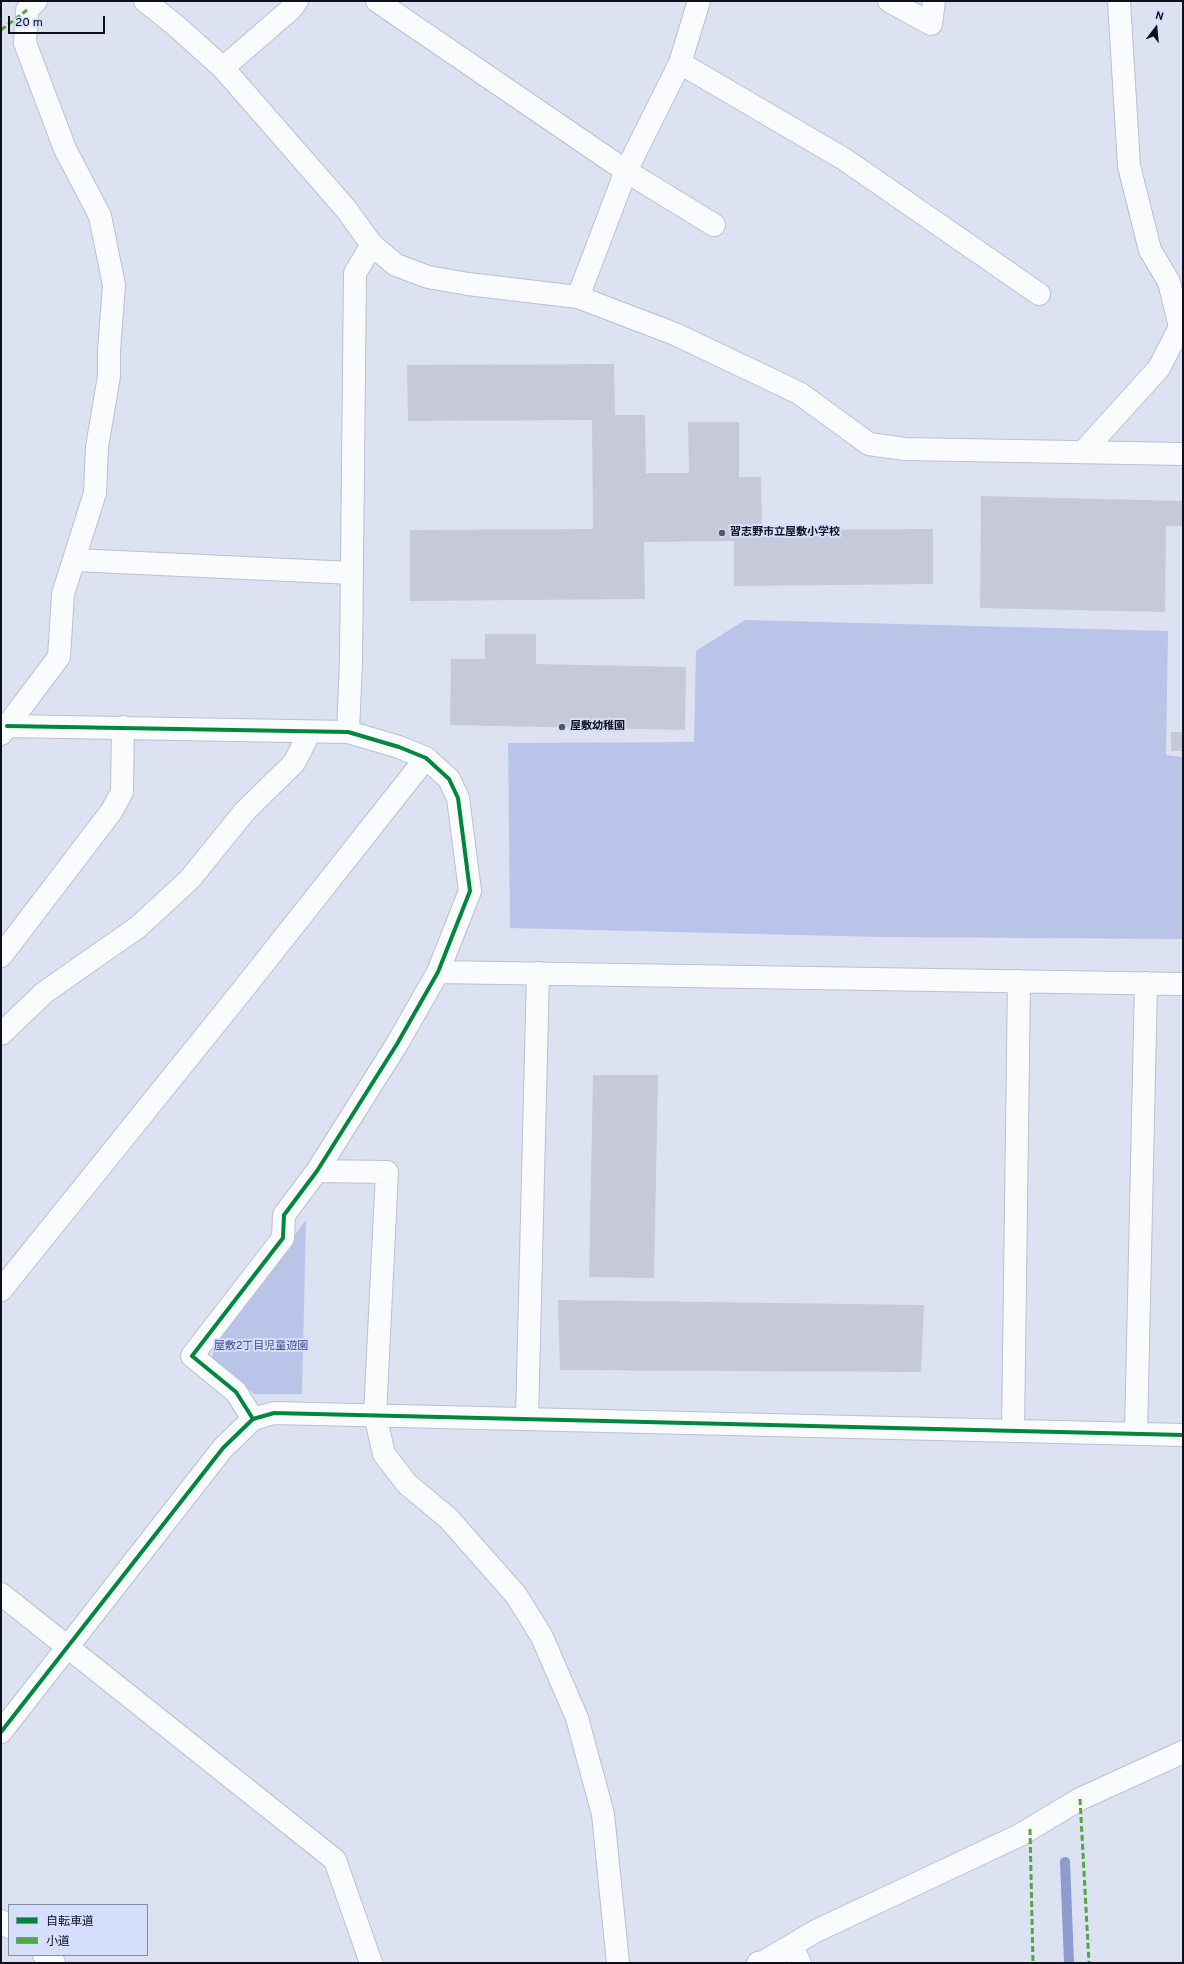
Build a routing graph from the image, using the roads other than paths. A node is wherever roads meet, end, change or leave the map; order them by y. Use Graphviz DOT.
graph roads {
  1 [pos="36,1"];
  2 [pos="145,1"];
  3 [pos="297,1"];
  4 [pos="376,1"];
  5 [pos="699,1"];
  6 [pos="889,1"];
  7 [pos="934,1"];
  8 [pos="1120,1"];
  9 [pos="680,63"];
  10 [pos="223,68"];
  11 [pos="626,171"];
  12 [pos="714,225"];
  13 [pos="372,244"];
  14 [pos="1039,294"];
  15 [pos="578,298"];
  16 [pos="1083,452"];
  17 [pos="1183,454"];
  18 [pos="75,560"];
  19 [pos="352,573"];
  20 [pos="123,728"];
  21 [pos="4,730"];
  22 [pos="310,732"];
  23 [pos="348,732"];
  24 [pos="426,758"];
  25 [pos="1,956"];
  26 [pos="438,972"];
  27 [pos="538,973"];
  28 [pos="1019,981"];
  29 [pos="1146,983"];
  30 [pos="1183,984"];
  31 [pos="1,1034"];
  32 [pos="318,1170"];
  33 [pos="1,1290"];
  34 [pos="375,1415"];
  35 [pos="253,1419"];
  36 [pos="526,1419"];
  37 [pos="1013,1431"];
  38 [pos="1136,1434"];
  39 [pos="1183,1435"];
  40 [pos="1,1594"];
  41 [pos="67,1648"];
  42 [pos="1,1732"];
  43 [pos="1183,1752"];
  44 [pos="796,1954"];
  45 [pos="45,1956"];
  46 [pos="54,1963"];
  47 [pos="371,1963"];
  48 [pos="618,1963"];
  49 [pos="758,1963"];
  1 -- 18 [label="street"];
  2 -- 10 [label="street"];
  3 -- 10 [label="street"];
  4 -- 11 [label="street"];
  5 -- 9 [label="street"];
  6 -- 7 [label="street"];
  8 -- 16 [label="street"];
  9 -- 11 [label="street"];
  9 -- 14 [label="street"];
  10 -- 13 [label="street"];
  11 -- 12 [label="street"];
  11 -- 15 [label="street"];
  13 -- 15 [label="street"];
  13 -- 19 [label="street"];
  15 -- 16 [label="street"];
  16 -- 17 [label="street"];
  18 -- 19 [label="street"];
  18 -- 21 [label="street"];
  19 -- 23 [label="street"];
  20 -- 21 [label="street"];
  20 -- 22 [label="street"];
  20 -- 25 [label="street"];
  22 -- 23 [label="street"];
  22 -- 31 [label="street"];
  23 -- 24 [label="street"];
  24 -- 26 [label="street"];
  24 -- 33 [label="street"];
  26 -- 27 [label="street"];
  26 -- 32 [label="street"];
  27 -- 28 [label="street"];
  27 -- 36 [label="street"];
  28 -- 29 [label="street"];
  28 -- 37 [label="street"];
  29 -- 30 [label="street"];
  29 -- 38 [label="street"];
  32 -- 34 [label="street"];
  32 -- 35 [label="street"];
  34 -- 35 [label="street"];
  34 -- 36 [label="street"];
  34 -- 48 [label="street"];
  35 -- 41 [label="street"];
  36 -- 37 [label="street"];
  37 -- 38 [label="street"];
  38 -- 39 [label="street"];
  40 -- 41 [label="street"];
  41 -- 42 [label="street"];
  41 -- 47 [label="street"];
  43 -- 44 [label="street"];
  44 -- 49 [label="street"];
  45 -- 46 [label="street"];
}
